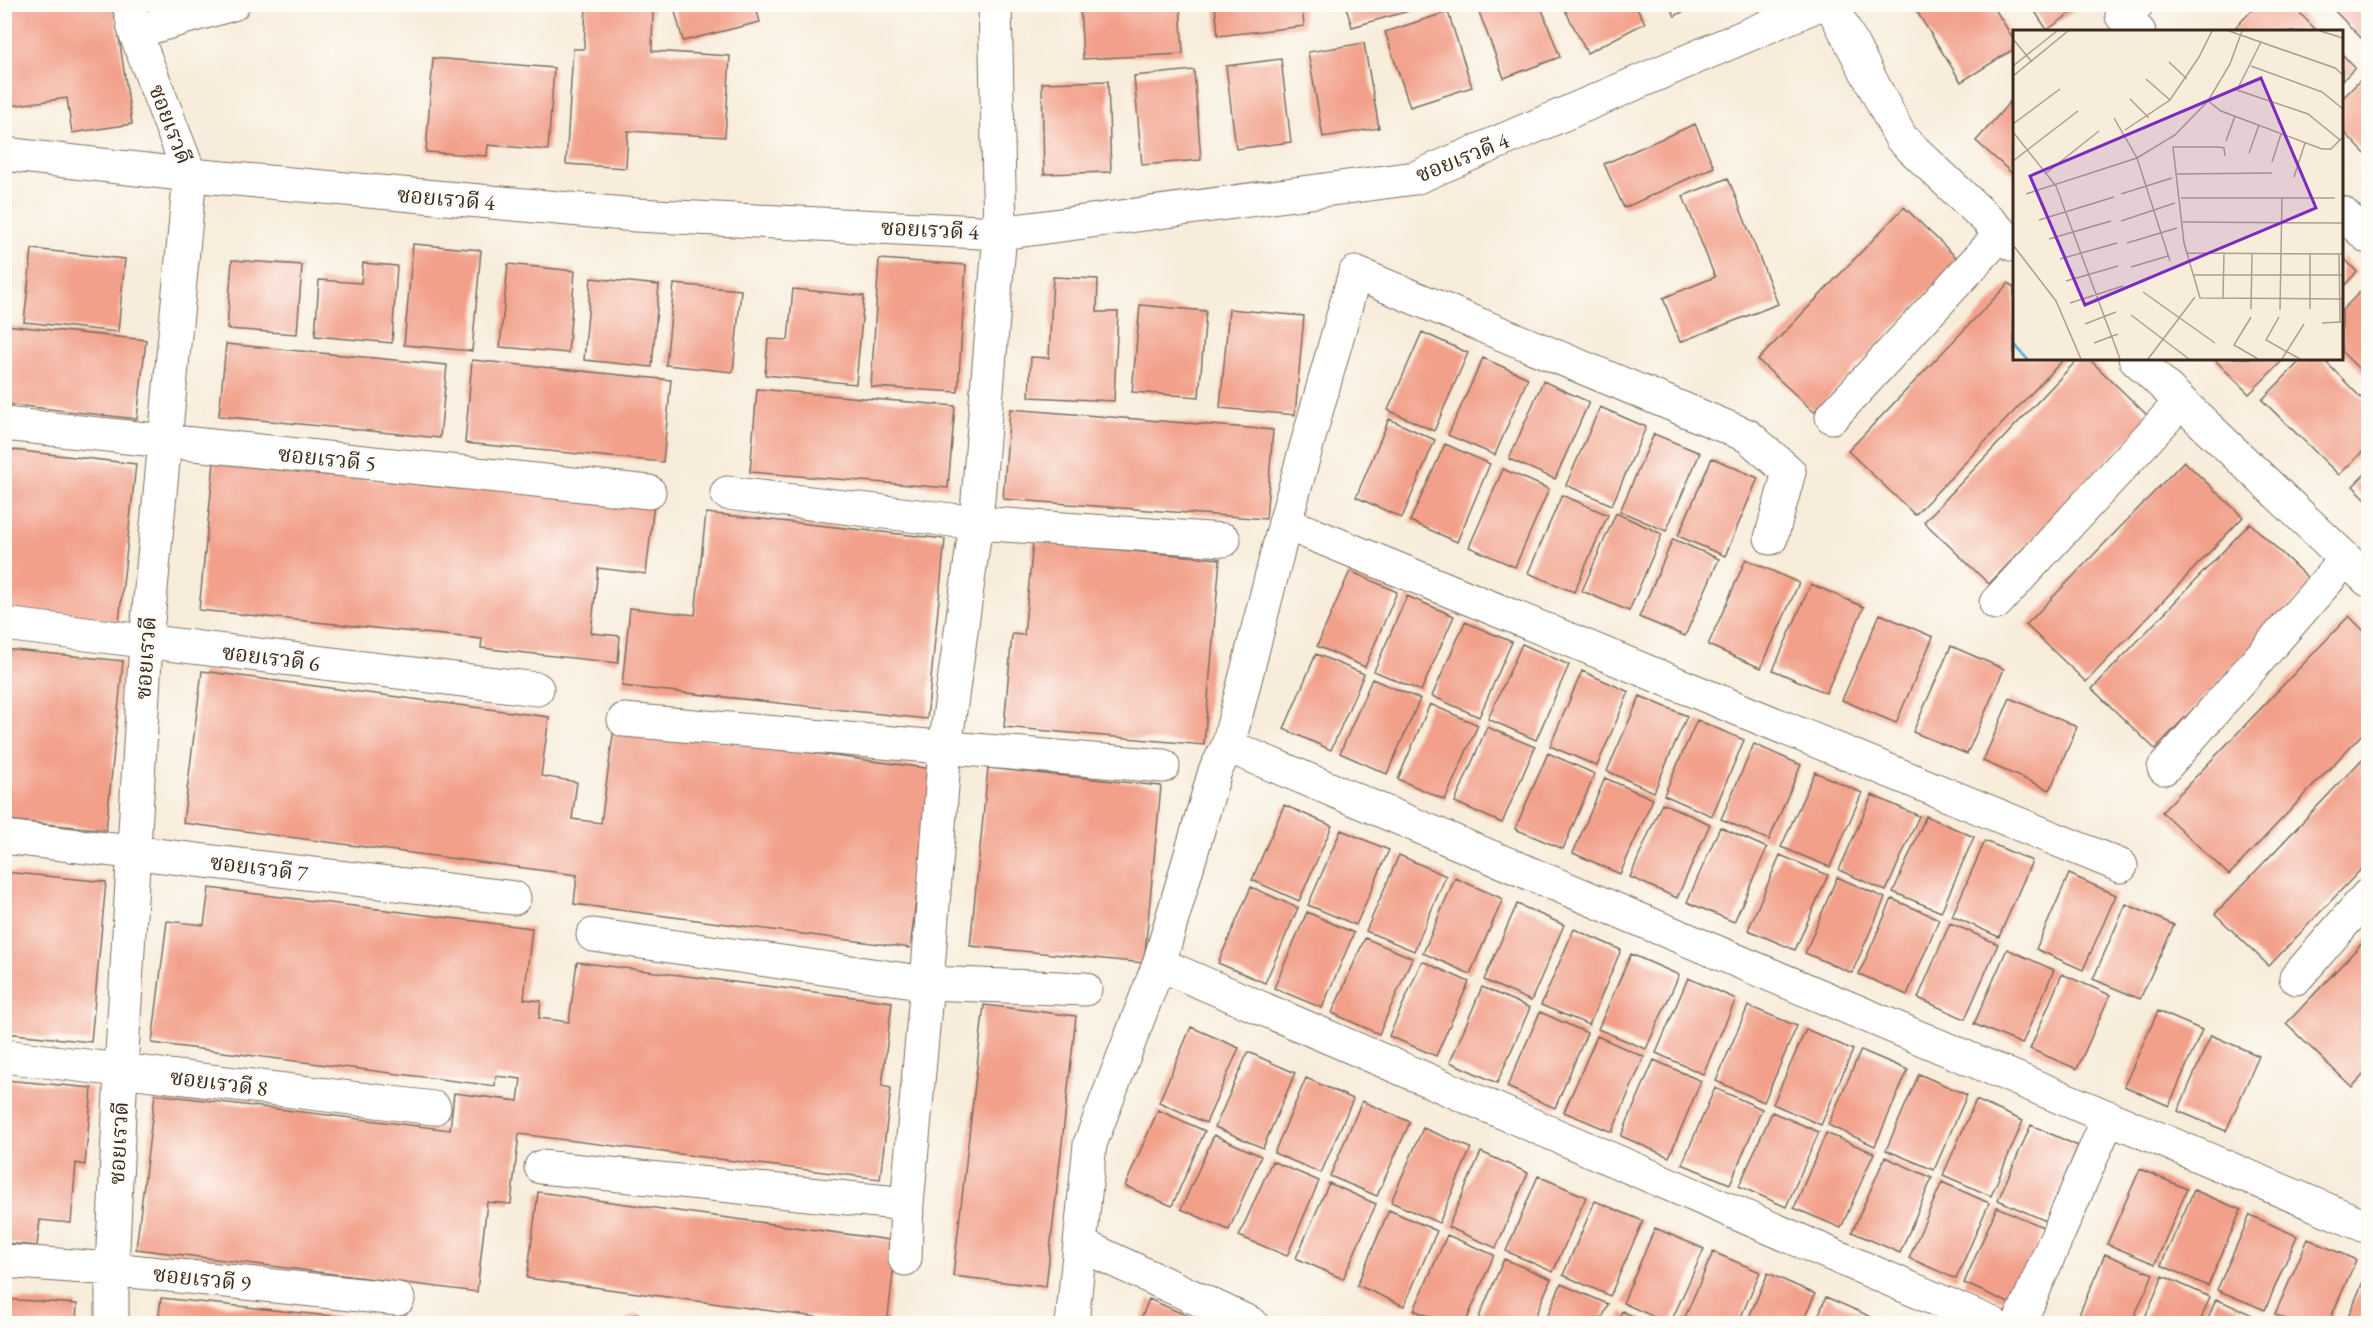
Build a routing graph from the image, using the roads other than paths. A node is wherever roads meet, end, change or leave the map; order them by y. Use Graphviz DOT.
graph roads {
  1 [pos="233,4"];
  2 [pos="995,4"];
  3 [pos="1820,4"];
  4 [pos="1831,4"];
  5 [pos="2137,4"];
  6 [pos="132,18"];
  7 [pos="2137,30"];
  8 [pos="4,154"];
  9 [pos="190,175"];
  10 [pos="2343,214"];
  11 [pos="1000,233"];
  12 [pos="2368,237"];
  13 [pos="2008,239"];
  14 [pos="2137,360"];
  15 [pos="2181,402"];
  16 [pos="1832,417"];
  17 [pos="4,424"];
  18 [pos="164,441"];
  19 [pos="649,492"];
  20 [pos="728,494"];
  21 [pos="976,523"];
  22 [pos="1285,524"];
  23 [pos="1771,538"];
  24 [pos="1224,540"];
  25 [pos="2357,569"];
  26 [pos="1996,603"];
  27 [pos="4,624"];
  28 [pos="146,642"];
  29 [pos="537,689"];
  30 [pos="624,720"];
  31 [pos="1228,746"];
  32 [pos="945,747"];
  33 [pos="1163,766"];
  34 [pos="2164,768"];
  35 [pos="4,837"];
  36 [pos="133,851"];
  37 [pos="2121,866"];
  38 [pos="2368,895"];
  39 [pos="514,898"];
  40 [pos="592,935"];
  41 [pos="1159,964"];
  42 [pos="2296,978"];
  43 [pos="927,983"];
  44 [pos="1085,989"];
  45 [pos="4,1056"];
  46 [pos="121,1070"];
  47 [pos="434,1108"];
  48 [pos="2109,1118"];
  49 [pos="541,1167"];
  50 [pos="907,1204"];
  51 [pos="2368,1227"];
  52 [pos="1081,1245"];
  53 [pos="905,1259"];
  54 [pos="4,1261"];
  55 [pos="112,1269"];
  56 [pos="398,1299"];
  57 [pos="112,1323"];
  58 [pos="1072,1323"];
  59 [pos="1252,1323"];
  60 [pos="1993,1323"];
  61 [pos="2019,1323"];
  1 -- 6 [label="street"];
  2 -- 11 [label="street"];
  3 -- 11 [label="street, ซอยเรวดี 4"];
  4 -- 13 [label="street"];
  5 -- 7 [label="street"];
  6 -- 9 [label="street, ซอยเรวดี"];
  8 -- 9 [label="street, ซอยเรวดี 4"];
  9 -- 11 [label="street, ซอยเรวดี 4"];
  9 -- 18 [label="street, ซอยเรวดี"];
  10 -- 12 [label="street"];
  11 -- 21 [label="street"];
  13 -- 16 [label="street"];
  14 -- 15 [label="street"];
  15 -- 25 [label="street"];
  15 -- 26 [label="street"];
  17 -- 18 [label="street, ซอยเรวดี 5"];
  18 -- 19 [label="street, ซอยเรวดี 5"];
  18 -- 28 [label="street, ซอยเรวดี"];
  20 -- 21 [label="street"];
  21 -- 24 [label="street"];
  21 -- 32 [label="street"];
  22 -- 23 [label="street"];
  22 -- 31 [label="street"];
  22 -- 37 [label="street"];
  25 -- 34 [label="street"];
  27 -- 28 [label="street, ซอยเรวดี 6"];
  28 -- 29 [label="street, ซอยเรวดี 6"];
  28 -- 36 [label="street, ซอยเรวดี"];
  30 -- 32 [label="street"];
  31 -- 41 [label="street"];
  31 -- 48 [label="street"];
  32 -- 33 [label="street"];
  32 -- 43 [label="street"];
  35 -- 36 [label="street, ซอยเรวดี 7"];
  36 -- 39 [label="street, ซอยเรวดี 7"];
  36 -- 46 [label="street, ซอยเรวดี"];
  38 -- 42 [label="street"];
  40 -- 43 [label="street"];
  41 -- 52 [label="street"];
  41 -- 60 [label="street"];
  43 -- 44 [label="street"];
  43 -- 50 [label="street"];
  45 -- 46 [label="street, ซอยเรวดี 8"];
  46 -- 47 [label="street, ซอยเรวดี 8"];
  46 -- 55 [label="street, ซอยเรวดี"];
  48 -- 51 [label="street"];
  48 -- 61 [label="street"];
  49 -- 50 [label="street"];
  50 -- 53 [label="street"];
  52 -- 58 [label="street"];
  52 -- 59 [label="street"];
  54 -- 55 [label="street, ซอยเรวดี 9"];
  55 -- 56 [label="street, ซอยเรวดี 9"];
  55 -- 57 [label="street, ซอยเรวดี"];
}
